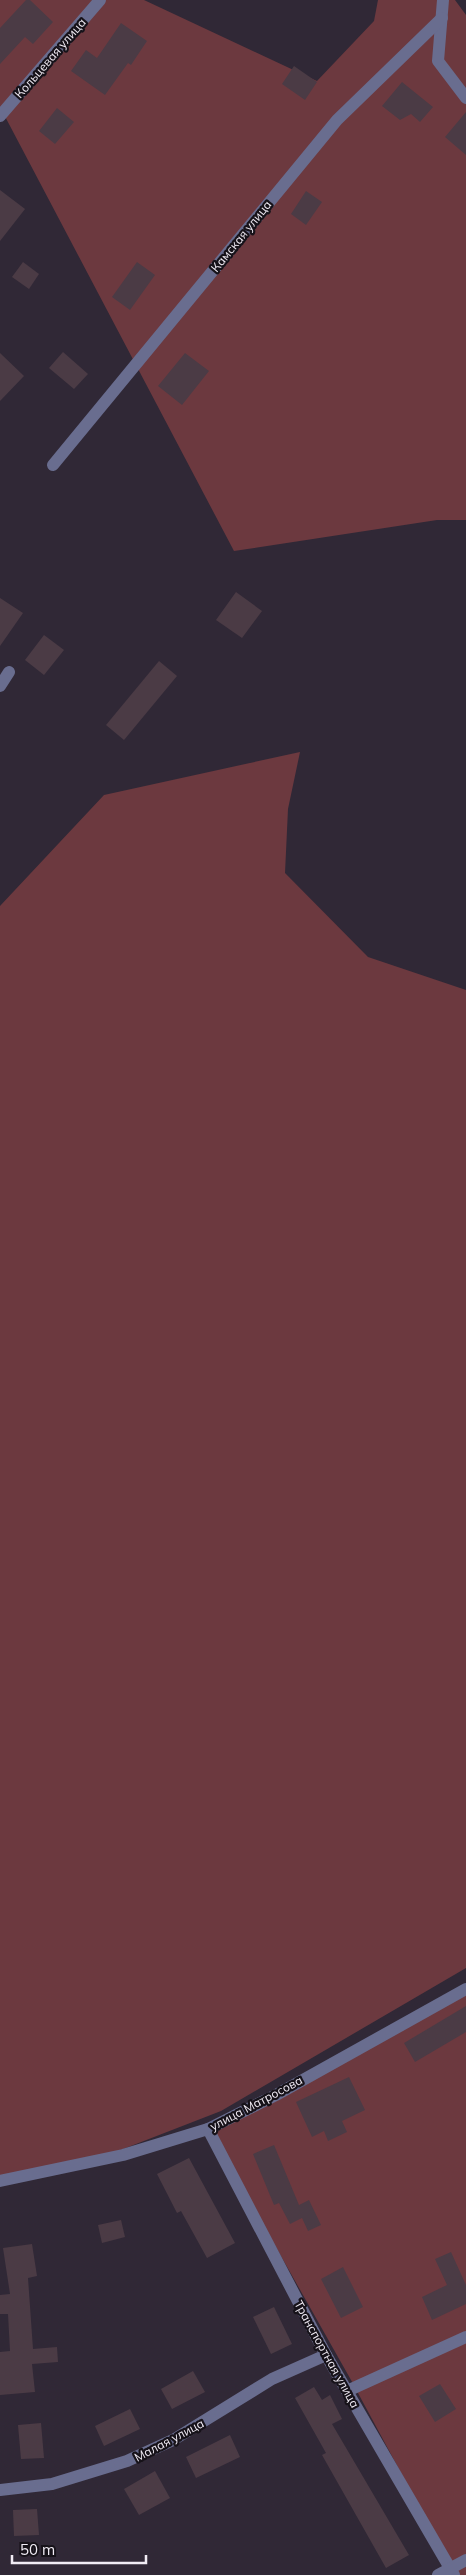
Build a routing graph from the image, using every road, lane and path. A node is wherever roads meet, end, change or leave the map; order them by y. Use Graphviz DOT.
graph roads {
  1 [pos="100,0"];
  2 [pos="443,0"];
  3 [pos="442,18"];
  4 [pos="466,98"];
  5 [pos="0,116"];
  6 [pos="53,465"];
  7 [pos="9,672"];
  8 [pos="0,686"];
  9 [pos="466,1989"];
  10 [pos="208,2130"];
  11 [pos="0,2180"];
  12 [pos="466,2337"];
  13 [pos="326,2355"];
  14 [pos="347,2391"];
  15 [pos="0,2490"];
  16 [pos="466,2560"];
  17 [pos="452,2572"];
  18 [pos="438,2575"];
  1 -- 5 [label="street, Кольцевая улица"];
  2 -- 3 [label="street"];
  3 -- 4 [label="street"];
  3 -- 6 [label="street, Камская улица"];
  7 -- 8 [label="street"];
  9 -- 10 [label="street, улица Матросова"];
  10 -- 11 [label="street, улица Матросова"];
  10 -- 13 [label="street, Транспортная улица"];
  12 -- 14 [label="street"];
  13 -- 14 [label="street, Транспортная улица"];
  13 -- 15 [label="street, Малая улица"];
  14 -- 17 [label="street, Транспортная улица"];
  16 -- 17 [label="street"];
  17 -- 18 [label="street"];
}
